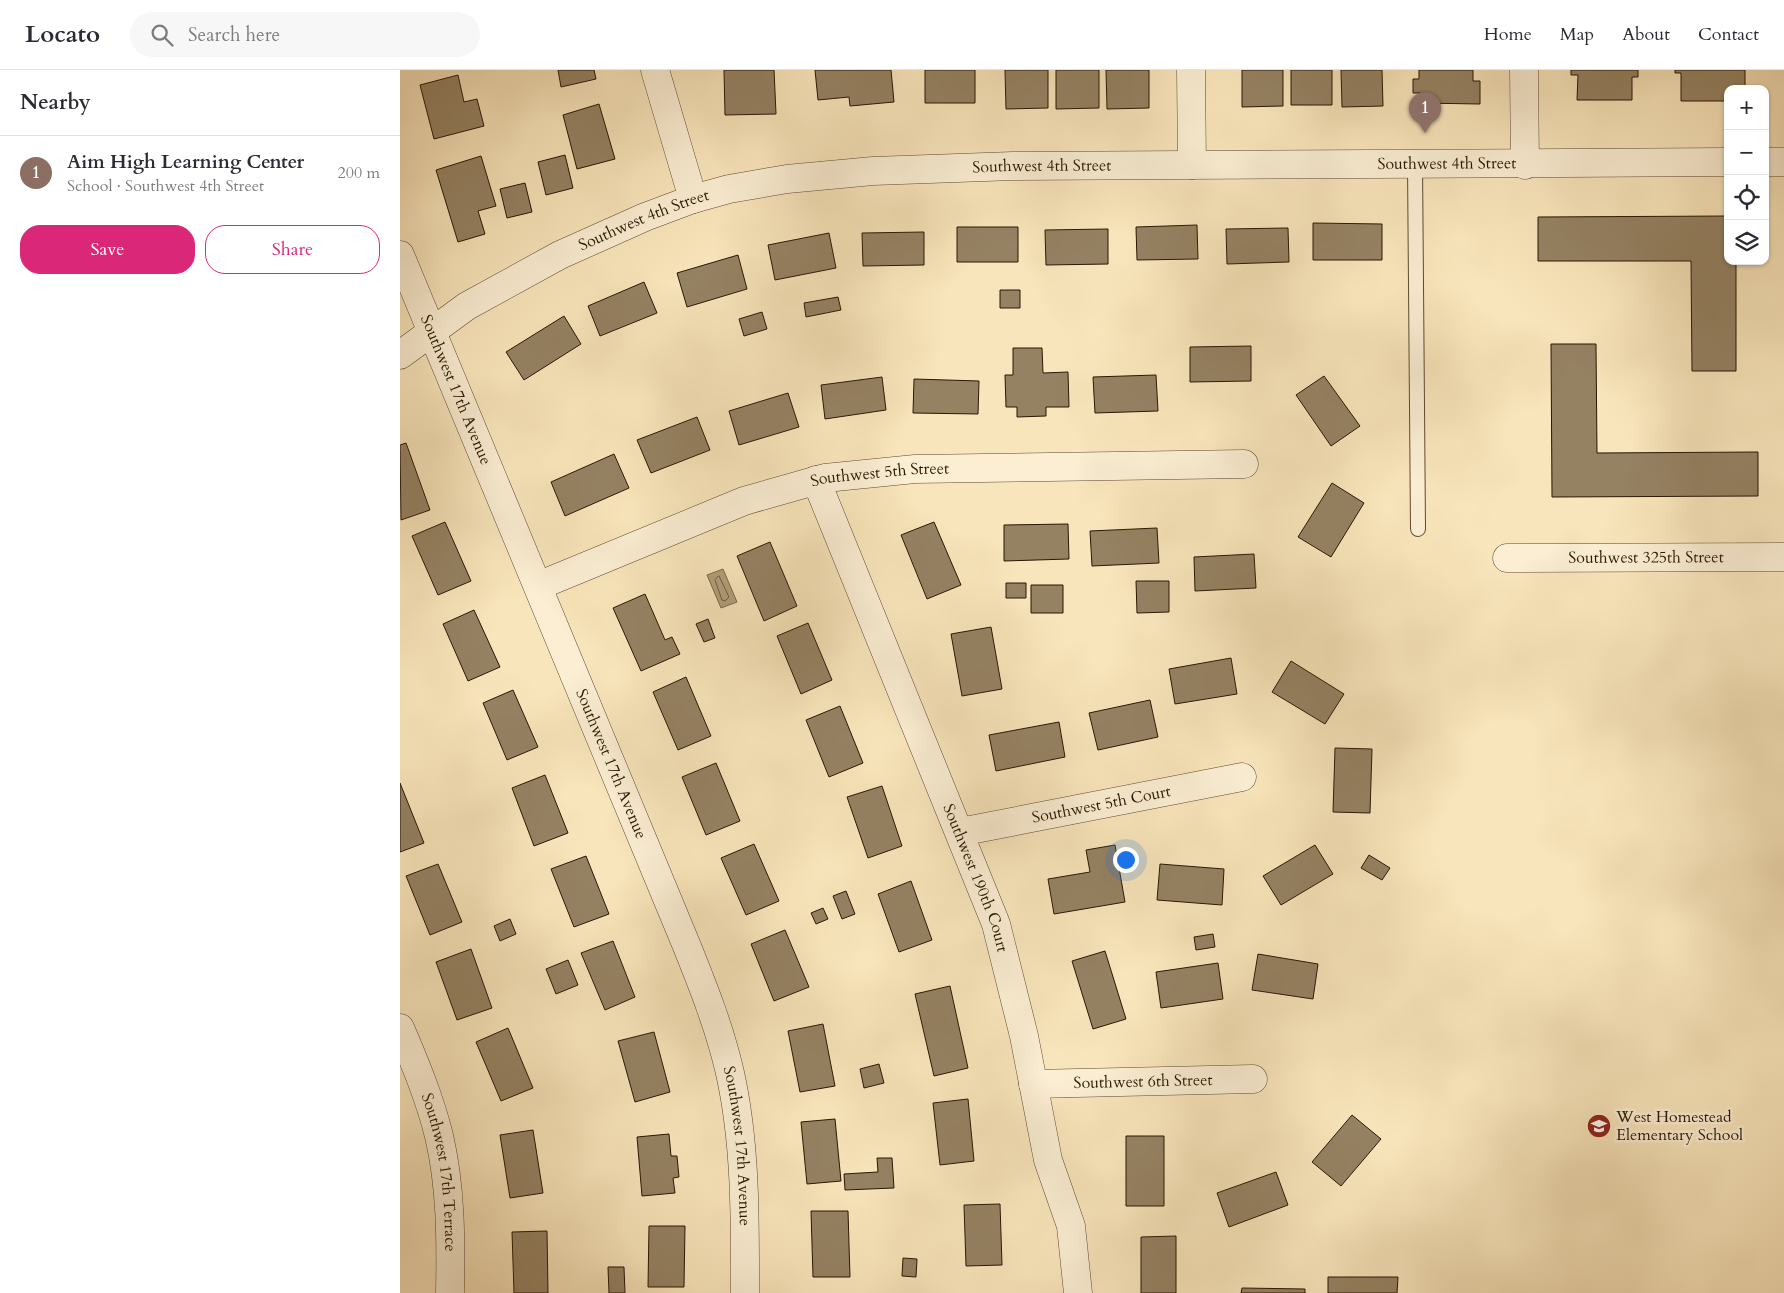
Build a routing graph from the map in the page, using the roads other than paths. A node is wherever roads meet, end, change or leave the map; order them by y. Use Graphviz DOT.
graph roads {
  1 [pos="654,70"];
  2 [pos="1191,70"];
  3 [pos="1524,70"];
  4 [pos="1724,162"];
  5 [pos="1769,162"];
  6 [pos="1784,162"];
  7 [pos="1415,163"];
  8 [pos="1192,165"];
  9 [pos="1524,165"];
  10 [pos="693,200"];
  11 [pos="400,255"];
  12 [pos="430,331"];
  13 [pos="400,355"];
  14 [pos="1244,464"];
  15 [pos="816,480"];
  16 [pos="1418,528"];
  17 [pos="1784,557"];
  18 [pos="1507,558"];
  19 [pos="538,586"];
  20 [pos="1242,777"];
  21 [pos="960,832"];
  22 [pos="400,1028"];
  23 [pos="1253,1079"];
  24 [pos="1033,1084"];
  25 [pos="450,1293"];
  26 [pos="745,1293"];
  27 [pos="1078,1293"];
  1 -- 10 [label="street"];
  2 -- 8 [label="street"];
  3 -- 9 [label="street"];
  4 -- 9 [label="street, Southwest 4th Street"];
  5 -- 6 [label="street"];
  7 -- 8 [label="street, Southwest 4th Street"];
  7 -- 9 [label="street, Southwest 4th Street"];
  7 -- 16 [label="lane"];
  8 -- 10 [label="street, Southwest 4th Street"];
  10 -- 12 [label="street, Southwest 4th Street"];
  11 -- 12 [label="street, Southwest 17th Avenue"];
  12 -- 13 [label="street, Southwest 4th Street"];
  12 -- 19 [label="street, Southwest 17th Avenue"];
  14 -- 15 [label="street, Southwest 5th Street"];
  15 -- 19 [label="street, Southwest 5th Street"];
  15 -- 21 [label="street, Southwest 190th Court"];
  17 -- 18 [label="street, Southwest 325th Street"];
  19 -- 26 [label="street, Southwest 17th Avenue"];
  20 -- 21 [label="street, Southwest 5th Court"];
  21 -- 24 [label="street, Southwest 190th Court"];
  22 -- 25 [label="street, Southwest 17th Terrace"];
  23 -- 24 [label="street, Southwest 6th Street"];
  24 -- 27 [label="street, Southwest 190th Court"];
}
